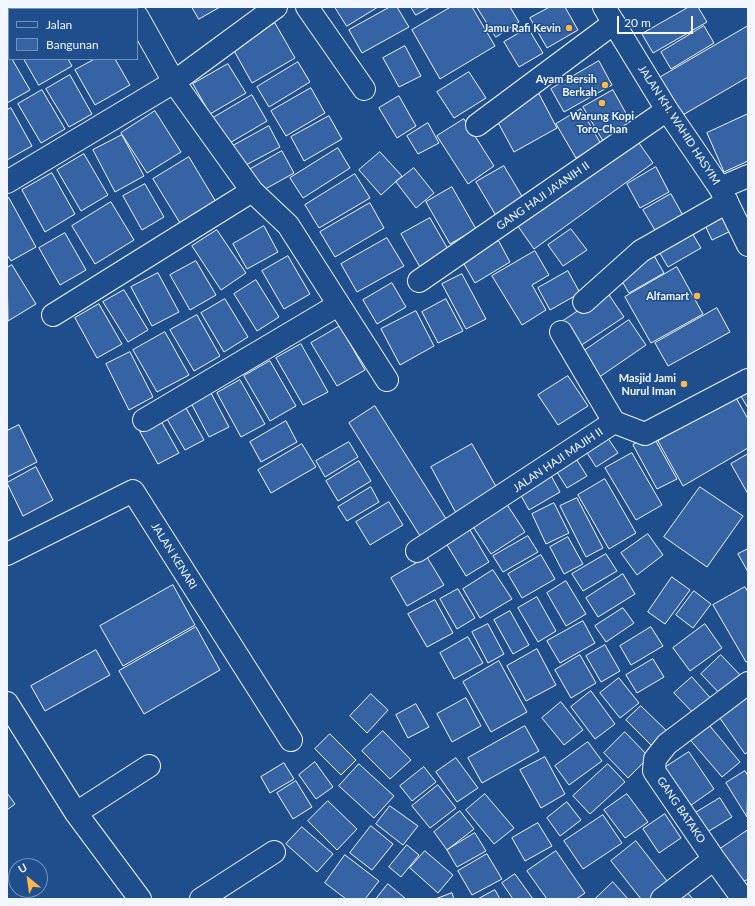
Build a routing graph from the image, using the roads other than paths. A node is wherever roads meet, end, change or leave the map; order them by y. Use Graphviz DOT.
graph roads {
  1 [pos="276,7"];
  2 [pos="307,7"];
  3 [pos="609,15"];
  4 [pos="138,18"];
  5 [pos="174,82"];
  6 [pos="364,89"];
  7 [pos="667,110"];
  8 [pos="477,125"];
  9 [pos="748,176"];
  10 [pos="7,182"];
  11 [pos="252,192"];
  12 [pos="724,195"];
  13 [pos="748,245"];
  14 [pos="420,281"];
  15 [pos="584,302"];
  16 [pos="338,305"];
  17 [pos="52,315"];
  18 [pos="561,332"];
  19 [pos="387,380"];
  20 [pos="748,380"];
  21 [pos="144,420"];
  22 [pos="614,422"];
  23 [pos="417,551"];
  24 [pos="7,554"];
  25 [pos="748,682"];
  26 [pos="7,703"];
  27 [pos="291,740"];
  28 [pos="149,766"];
  29 [pos="76,813"];
  30 [pos="274,852"];
  31 [pos="714,859"];
  32 [pos="140,899"];
  33 [pos="201,899"];
  34 [pos="662,899"];
  35 [pos="743,899"];
  1 -- 5 [label="street"];
  2 -- 6 [label="street"];
  3 -- 7 [label="street, JALAN KH. WAHID HASYIM"];
  3 -- 8 [label="street"];
  4 -- 5 [label="street"];
  5 -- 10 [label="street"];
  5 -- 11 [label="street"];
  7 -- 12 [label="street, JALAN KH. WAHID HASYIM"];
  7 -- 14 [label="street, GANG HAJI JA'ANIH II"];
  9 -- 12 [label="street"];
  11 -- 16 [label="street"];
  11 -- 17 [label="street"];
  12 -- 13 [label="street, JALAN KH. WAHID HASYIM"];
  12 -- 15 [label="street"];
  16 -- 19 [label="street"];
  16 -- 21 [label="street"];
  18 -- 22 [label="street"];
  20 -- 22 [label="street, JALAN HAJI MAJIH II"];
  22 -- 23 [label="street, JALAN HAJI MAJIH II"];
  24 -- 27 [label="street, JALAN KENARI"];
  25 -- 31 [label="street, GANG BATAKO"];
  26 -- 29 [label="street"];
  28 -- 29 [label="street"];
  29 -- 32 [label="street"];
  30 -- 33 [label="street"];
  31 -- 34 [label="street"];
  31 -- 35 [label="street, GANG BATAKO"];
}
